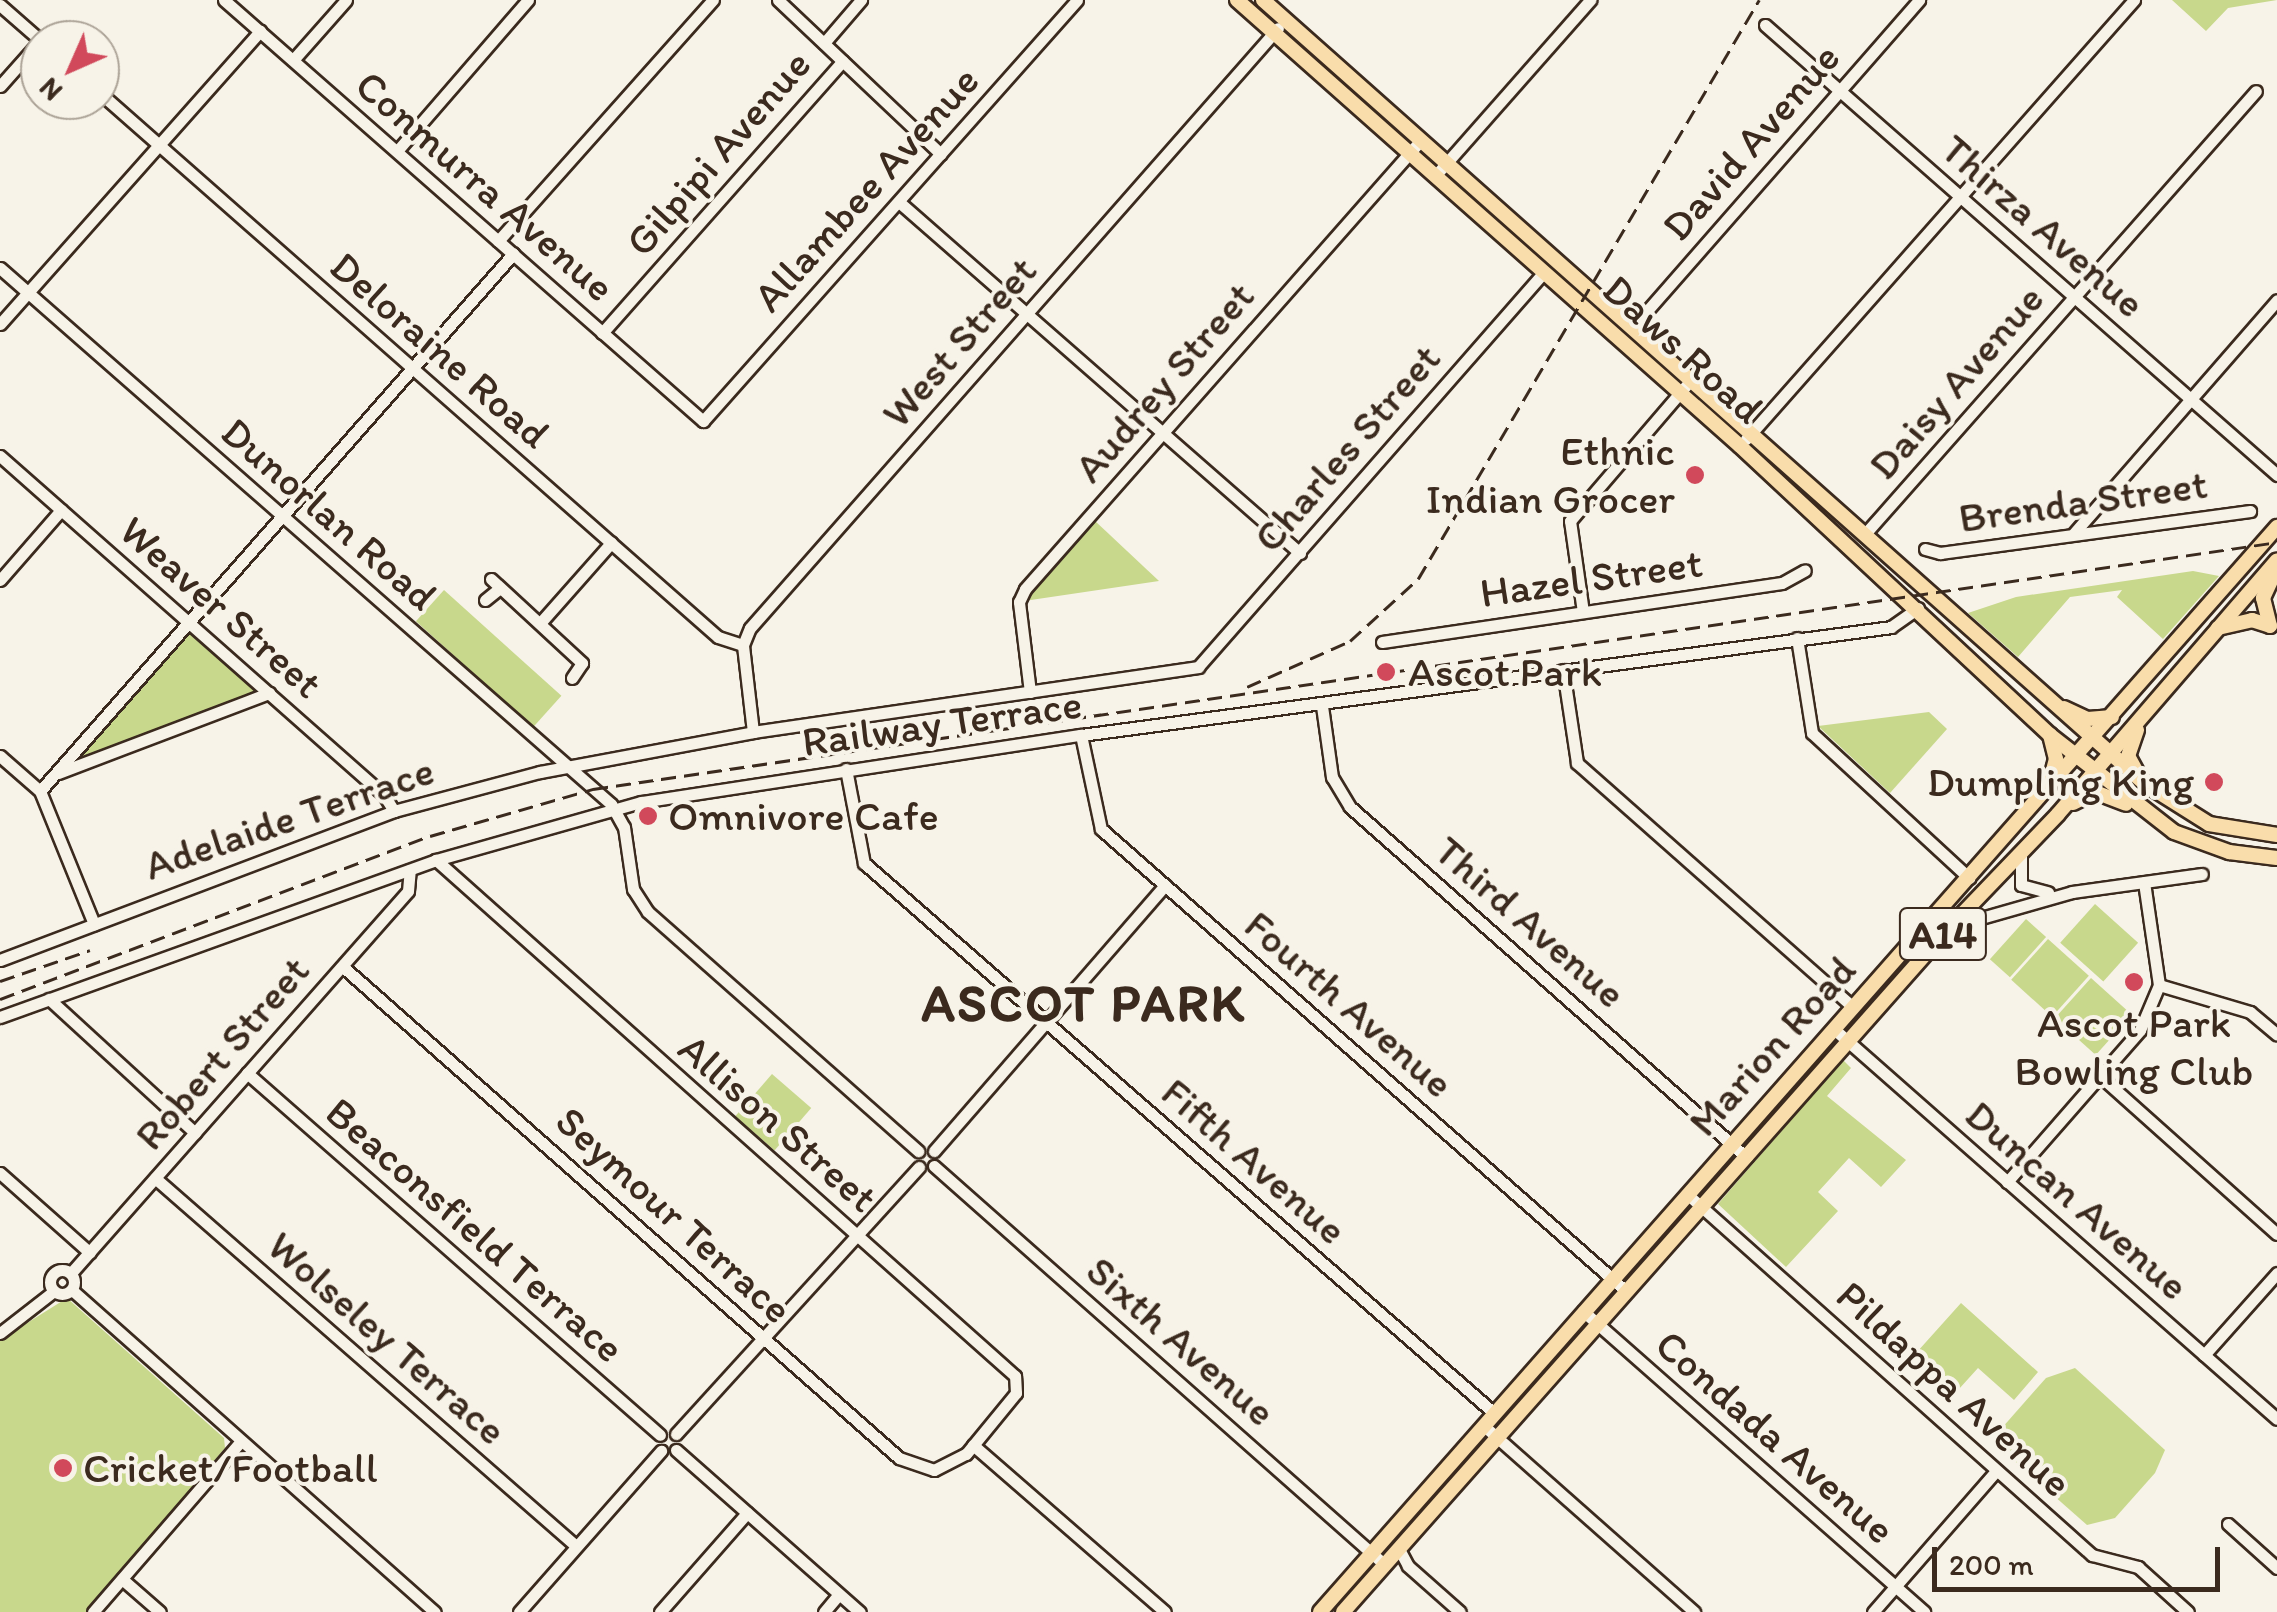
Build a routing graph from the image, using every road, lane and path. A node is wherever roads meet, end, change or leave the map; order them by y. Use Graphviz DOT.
graph roads {
  1 [pos="224,0"];
  2 [pos="346,0"];
  3 [pos="528,0"];
  4 [pos="713,0"];
  5 [pos="778,0"];
  6 [pos="862,0"];
  7 [pos="1076,0"];
  8 [pos="1236,0"];
  9 [pos="1263,0"];
  10 [pos="1590,0"];
  11 [pos="1920,0"];
  12 [pos="2134,0"];
  13 [pos="0,5"];
  14 [pos="1285,20"];
  15 [pos="20,23"];
  16 [pos="1766,25"];
  17 [pos="260,31"];
  18 [pos="1274,33"];
  19 [pos="824,43"];
  20 [pos="293,60"];
  21 [pos="843,61"];
  22 [pos="20,64"];
  23 [pos="0,86"];
  24 [pos="1840,90"];
  25 [pos="2256,91"];
  26 [pos="120,112"];
  27 [pos="1421,140"];
  28 [pos="159,146"];
  29 [pos="396,152"];
  30 [pos="1410,153"];
  31 [pos="941,154"];
  32 [pos="1447,163"];
  33 [pos="1435,176"];
  34 [pos="1960,196"];
  35 [pos="899,202"];
  36 [pos="498,240"];
  37 [pos="513,254"];
  38 [pos="0,268"];
  39 [pos="1544,272"];
  40 [pos="28,293"];
  41 [pos="2074,297"];
  42 [pos="2277,300"];
  43 [pos="1027,315"];
  44 [pos="0,324"];
  45 [pos="1632,328"];
  46 [pos="602,333"];
  47 [pos="413,368"];
  48 [pos="1692,380"];
  49 [pos="1681,393"];
  50 [pos="2191,399"];
  51 [pos="703,422"];
  52 [pos="1162,432"];
  53 [pos="1751,433"];
  54 [pos="1740,446"];
  55 [pos="0,456"];
  56 [pos="2277,475"];
  57 [pos="62,510"];
  58 [pos="2250,511"];
  59 [pos="282,516"];
  60 [pos="2277,527"];
  61 [pos="2074,532"];
  62 [pos="1864,535"];
  63 [pos="611,543"];
  64 [pos="1925,548"];
  65 [pos="1300,553"];
  66 [pos="2277,560"];
  67 [pos="2277,568"];
  68 [pos="1805,570"];
  69 [pos="0,580"];
  70 [pos="485,600"];
  71 [pos="1918,608"];
  72 [pos="1583,612"];
  73 [pos="188,622"];
  74 [pos="541,622"];
  75 [pos="2216,629"];
  76 [pos="2274,629"];
  77 [pos="1796,638"];
  78 [pos="1382,642"];
  79 [pos="743,645"];
  80 [pos="1198,666"];
  81 [pos="1563,670"];
  82 [pos="572,678"];
  83 [pos="2033,690"];
  84 [pos="1030,692"];
  85 [pos="269,693"];
  86 [pos="1322,706"];
  87 [pos="2147,712"];
  88 [pos="2112,716"];
  89 [pos="754,732"];
  90 [pos="2050,734"];
  91 [pos="1082,735"];
  92 [pos="2092,739"];
  93 [pos="2110,754"];
  94 [pos="0,756"];
  95 [pos="2077,756"];
  96 [pos="606,758"];
  97 [pos="566,767"];
  98 [pos="846,769"];
  99 [pos="2095,771"];
  100 [pos="54,774"];
  101 [pos="2144,783"];
  102 [pos="588,785"];
  103 [pos="40,790"];
  104 [pos="2047,790"];
  105 [pos="615,808"];
  106 [pos="394,810"];
  107 [pos="2058,814"];
  108 [pos="2153,818"];
  109 [pos="2277,836"];
  110 [pos="2022,852"];
  111 [pos="2277,858"];
  112 [pos="436,860"];
  113 [pos="410,870"];
  114 [pos="2202,874"];
  115 [pos="1969,878"];
  116 [pos="2144,882"];
  117 [pos="1165,885"];
  118 [pos="2072,892"];
  119 [pos="94,924"];
  120 [pos="1948,928"];
  121 [pos="0,960"];
  122 [pos="342,966"];
  123 [pos="2159,985"];
  124 [pos="49,999"];
  125 [pos="1853,1007"];
  126 [pos="0,1016"];
  127 [pos="1045,1021"];
  128 [pos="1834,1029"];
  129 [pos="2277,1034"];
  130 [pos="1848,1041"];
  131 [pos="248,1073"];
  132 [pos="2100,1076"];
  133 [pos="195,1133"];
  134 [pos="1732,1144"];
  135 [pos="918,1151"];
  136 [pos="934,1151"];
  137 [pos="1746,1156"];
  138 [pos="919,1166"];
  139 [pos="934,1166"];
  140 [pos="0,1173"];
  141 [pos="155,1178"];
  142 [pos="2006,1182"];
  143 [pos="1686,1194"];
  144 [pos="1701,1207"];
  145 [pos="855,1234"];
  146 [pos="2277,1234"];
  147 [pos="90,1252"];
  148 [pos="71,1273"];
  149 [pos="2277,1273"];
  150 [pos="1612,1279"];
  151 [pos="72,1290"];
  152 [pos="54,1291"];
  153 [pos="1626,1291"];
  154 [pos="1583,1312"];
  155 [pos="1597,1324"];
  156 [pos="0,1334"];
  157 [pos="762,1336"];
  158 [pos="2204,1355"];
  159 [pos="1494,1413"];
  160 [pos="2277,1419"];
  161 [pos="1483,1426"];
  162 [pos="676,1434"];
  163 [pos="660,1435"];
  164 [pos="1497,1438"];
  165 [pos="241,1441"];
  166 [pos="974,1445"];
  167 [pos="676,1450"];
  168 [pos="662,1451"];
  169 [pos="1996,1471"];
  170 [pos="746,1513"];
  171 [pos="2228,1524"];
  172 [pos="576,1546"];
  173 [pos="1399,1549"];
  174 [pos="1372,1553"];
  175 [pos="1385,1564"];
  176 [pos="2277,1568"];
  177 [pos="122,1579"];
  178 [pos="1895,1587"];
  179 [pos="839,1594"];
  180 [pos="93,1612"];
  181 [pos="160,1612"];
  182 [pos="434,1612"];
  183 [pos="519,1612"];
  184 [pos="660,1612"];
  185 [pos="824,1612"];
  186 [pos="860,1612"];
  187 [pos="1164,1612"];
  188 [pos="1320,1612"];
  189 [pos="1343,1612"];
  190 [pos="1460,1612"];
  191 [pos="1694,1612"];
  192 [pos="1873,1612"];
  193 [pos="1924,1612"];
  194 [pos="2188,1612"];
  1 -- 17 [label="street, Conmurra Avenue"];
  2 -- 20 [label="street"];
  3 -- 29 [label="street"];
  4 -- 36 [label="street"];
  5 -- 19 [label="street"];
  6 -- 19 [label="street"];
  7 -- 31 [label="street, Allambee Avenue"];
  8 -- 18 [label="main road, Daws Road"];
  9 -- 14 [label="main road, Daws Road"];
  10 -- 32 [label="street"];
  11 -- 24 [label="street, David Avenue"];
  12 -- 34 [label="street"];
  13 -- 15 [label="street"];
  14 -- 18 [label="street, West Street"];
  14 -- 27 [label="main road, Daws Road"];
  16 -- 24 [label="street, Thirza Avenue"];
  17 -- 20 [label="street, Conmurra Avenue"];
  17 -- 28 [label="street"];
  18 -- 30 [label="main road, Daws Road"];
  18 -- 43 [label="street, West Street"];
  19 -- 21 [label="street"];
  20 -- 29 [label="street, Conmurra Avenue"];
  21 -- 31 [label="street"];
  21 -- 46 [label="street, Gilpipi Avenue"];
  22 -- 23 [label="street"];
  24 -- 34 [label="street, Thirza Avenue"];
  24 -- 45 [label="street, David Avenue"];
  25 -- 41 [label="street, Daisy Avenue"];
  26 -- 28 [label="street, Deloraine Road"];
  27 -- 30 [label="street, Audrey Street"];
  27 -- 32 [label="main road, Daws Road"];
  28 -- 40 [label="street"];
  28 -- 47 [label="street, Deloraine Road"];
  29 -- 36 [label="street, Conmurra Avenue"];
  30 -- 33 [label="main road, Daws Road"];
  30 -- 52 [label="street, Audrey Street"];
  31 -- 35 [label="street, Allambee Avenue"];
  32 -- 33 [label="street"];
  32 -- 45 [label="main road, Daws Road"];
  33 -- 39 [label="main road, Daws Road"];
  34 -- 41 [label="street, Thirza Avenue"];
  34 -- 53 [label="street"];
  35 -- 43 [label="street"];
  35 -- 51 [label="street, Allambee Avenue"];
  36 -- 37 [label="street, Conmurra Avenue"];
  37 -- 46 [label="street, Conmurra Avenue"];
  37 -- 47 [label="street"];
  38 -- 40 [label="street, Dunorlan Road"];
  39 -- 49 [label="main road, Daws Road"];
  39 -- 65 [label="street, Charles Street"];
  40 -- 44 [label="street"];
  40 -- 59 [label="street, Dunorlan Road"];
  41 -- 50 [label="street, Thirza Avenue"];
  41 -- 62 [label="street, Daisy Avenue"];
  42 -- 50 [label="street"];
  43 -- 52 [label="street"];
  43 -- 79 [label="street, West Street"];
  45 -- 48 [label="main road, Daws Road"];
  46 -- 51 [label="street, Conmurra Avenue"];
  47 -- 59 [label="street"];
  47 -- 63 [label="street, Deloraine Road"];
  48 -- 49 [label="street"];
  48 -- 53 [label="main road, Daws Road"];
  49 -- 54 [label="main road, Daws Road"];
  49 -- 72 [label="street"];
  50 -- 56 [label="street, Thirza Avenue"];
  50 -- 61 [label="street"];
  52 -- 65 [label="street"];
  52 -- 84 [label="street, Audrey Street"];
  53 -- 54 [label="street"];
  53 -- 62 [label="main road, Daws Road"];
  54 -- 71 [label="main road, Daws Road"];
  55 -- 57 [label="street, Weaver Street"];
  57 -- 69 [label="street"];
  57 -- 73 [label="street, Weaver Street"];
  58 -- 61 [label="street, Brenda Street"];
  59 -- 73 [label="street"];
  59 -- 97 [label="street, Dunorlan Road"];
  60 -- 88 [label="main road, Marion Road / A14"];
  61 -- 64 [label="street, Brenda Street"];
  62 -- 83 [label="main road, Daws Road"];
  63 -- 74 [label="street"];
  63 -- 79 [label="street, Deloraine Road"];
  65 -- 80 [label="street, Charles Street"];
  66 -- 75 [label="main road, Marion Road / A14"];
  67 -- 76 [label="main road"];
  68 -- 72 [label="street, Hazel Street"];
  70 -- 74 [label="street"];
  71 -- 77 [label="street, Railway Terrace"];
  71 -- 90 [label="main road, Daws Road"];
  72 -- 78 [label="street, Hazel Street"];
  73 -- 85 [label="street, Weaver Street"];
  73 -- 100 [label="street"];
  74 -- 82 [label="street"];
  75 -- 76 [label="main road"];
  75 -- 87 [label="main road, Marion Road / A14"];
  77 -- 81 [label="street, Railway Terrace"];
  77 -- 115 [label="street"];
  79 -- 89 [label="street"];
  80 -- 84 [label="street, Adelaide Terrace"];
  81 -- 86 [label="street, Railway Terrace"];
  81 -- 125 [label="street"];
  83 -- 88 [label="main road"];
  83 -- 92 [label="main road, Daws Road"];
  84 -- 89 [label="street, Adelaide Terrace"];
  85 -- 100 [label="street"];
  85 -- 106 [label="street, Weaver Street"];
  86 -- 91 [label="street, Railway Terrace"];
  86 -- 134 [label="street, Third Avenue"];
  87 -- 93 [label="main road, Marion Road / A14"];
  87 -- 101 [label="main road"];
  88 -- 92 [label="main road, Marion Road / A14"];
  89 -- 96 [label="street, Adelaide Terrace"];
  90 -- 95 [label="main road, Daws Road"];
  90 -- 104 [label="main road"];
  91 -- 98 [label="street, Railway Terrace"];
  91 -- 117 [label="street, Fourth Avenue"];
  92 -- 93 [label="main road, Daws Road"];
  92 -- 95 [label="main road, Marion Road / A14"];
  93 -- 99 [label="main road, Marion Road / A14"];
  93 -- 101 [label="main road, Daws Road"];
  94 -- 103 [label="street"];
  95 -- 99 [label="main road, Daws Road"];
  95 -- 104 [label="main road, Marion Road / A14"];
  96 -- 97 [label="street, Adelaide Terrace"];
  96 -- 102 [label="street"];
  97 -- 102 [label="street, Dunorlan Road"];
  97 -- 106 [label="street, Adelaide Terrace"];
  98 -- 105 [label="street, Railway Terrace"];
  98 -- 127 [label="street, Fifth Avenue"];
  99 -- 107 [label="main road, Marion Road / A14"];
  99 -- 108 [label="main road, Daws Road"];
  100 -- 103 [label="street"];
  101 -- 109 [label="main road, Daws Road"];
  102 -- 105 [label="street, Dunorlan Road"];
  103 -- 119 [label="street"];
  104 -- 115 [label="main road, Marion Road / A14"];
  105 -- 112 [label="street, Railway Terrace"];
  105 -- 135 [label="street"];
  106 -- 119 [label="street, Adelaide Terrace"];
  107 -- 108 [label="main road"];
  107 -- 110 [label="main road, Marion Road / A14"];
  108 -- 111 [label="main road"];
  110 -- 118 [label="street"];
  110 -- 120 [label="main road, Marion Road / A14"];
  112 -- 113 [label="street, Railway Terrace"];
  112 -- 145 [label="street, Allison Street"];
  113 -- 122 [label="street, Robert Street"];
  113 -- 124 [label="street, Railway Terrace"];
  114 -- 116 [label="street"];
  115 -- 125 [label="main road, Marion Road / A14"];
  116 -- 118 [label="street"];
  116 -- 123 [label="street"];
  117 -- 127 [label="street"];
  117 -- 150 [label="street, Fourth Avenue"];
  118 -- 120 [label="street"];
  119 -- 121 [label="street, Adelaide Terrace"];
  120 -- 130 [label="main road, Marion Road / A14"];
  122 -- 131 [label="street, Robert Street"];
  122 -- 157 [label="street, Seymour Terrace"];
  123 -- 129 [label="street"];
  123 -- 132 [label="street"];
  124 -- 126 [label="street, Railway Terrace"];
  124 -- 133 [label="street"];
  125 -- 128 [label="main road, Marion Road / A14"];
  127 -- 136 [label="street"];
  127 -- 159 [label="street, Fifth Avenue"];
  128 -- 130 [label="street, Duncan Avenue"];
  128 -- 134 [label="main road, Marion Road / A14"];
  130 -- 137 [label="main road, Marion Road / A14"];
  130 -- 142 [label="street, Duncan Avenue"];
  131 -- 133 [label="street, Robert Street"];
  131 -- 163 [label="street, Beaconsfield Terrace"];
  132 -- 142 [label="street"];
  132 -- 146 [label="street"];
  133 -- 141 [label="street, Robert Street"];
  134 -- 137 [label="street, Third Avenue"];
  134 -- 143 [label="main road, Marion Road / A14"];
  135 -- 136 [label="street"];
  135 -- 138 [label="street"];
  136 -- 139 [label="street"];
  137 -- 144 [label="main road, Marion Road / A14"];
  138 -- 139 [label="street"];
  138 -- 145 [label="street"];
  139 -- 174 [label="street, Sixth Avenue"];
  140 -- 147 [label="street"];
  141 -- 147 [label="street, Robert Street"];
  141 -- 172 [label="street, Wolseley Terrace"];
  142 -- 158 [label="street, Duncan Avenue"];
  143 -- 144 [label="street, Pildappa Avenue"];
  143 -- 150 [label="main road, Marion Road / A14"];
  144 -- 153 [label="main road, Marion Road / A14"];
  144 -- 169 [label="street, Pildappa Avenue"];
  145 -- 157 [label="street"];
  145 -- 166 [label="street, Allison Street"];
  147 -- 148 [label="street, Robert Street"];
  148 -- 151 [label="street"];
  148 -- 152 [label="street, Robert Street"];
  149 -- 158 [label="street"];
  150 -- 153 [label="street, Fourth Avenue"];
  150 -- 154 [label="main road, Marion Road / A14"];
  151 -- 152 [label="street"];
  151 -- 165 [label="street"];
  152 -- 156 [label="street"];
  153 -- 155 [label="main road, Marion Road / A14"];
  154 -- 155 [label="street, Condada Avenue"];
  154 -- 159 [label="main road, Marion Road / A14"];
  155 -- 164 [label="main road, Marion Road / A14"];
  155 -- 178 [label="street, Condada Avenue"];
  157 -- 162 [label="street"];
  157 -- 166 [label="street, Seymour Terrace"];
  158 -- 160 [label="street, Duncan Avenue"];
  159 -- 161 [label="main road, Marion Road / A14"];
  161 -- 164 [label="street"];
  161 -- 174 [label="main road, Marion Road / A14"];
  162 -- 163 [label="street"];
  162 -- 167 [label="street"];
  163 -- 168 [label="street"];
  164 -- 173 [label="main road, Marion Road / A14"];
  164 -- 191 [label="street"];
  165 -- 177 [label="street"];
  165 -- 182 [label="street"];
  166 -- 187 [label="street"];
  167 -- 168 [label="street"];
  167 -- 170 [label="street"];
  168 -- 172 [label="street"];
  169 -- 178 [label="street"];
  169 -- 194 [label="street, Pildappa Avenue"];
  170 -- 179 [label="street"];
  170 -- 184 [label="street"];
  171 -- 176 [label="street"];
  172 -- 183 [label="street"];
  173 -- 175 [label="main road, Marion Road / A14"];
  173 -- 190 [label="street"];
  174 -- 175 [label="street, Sixth Avenue"];
  174 -- 188 [label="main road, Marion Road / A14"];
  175 -- 189 [label="main road, Marion Road / A14"];
  177 -- 180 [label="street"];
  177 -- 181 [label="street"];
  178 -- 192 [label="street"];
  178 -- 193 [label="street, Condada Avenue"];
  179 -- 185 [label="street"];
  179 -- 186 [label="street"];
}
